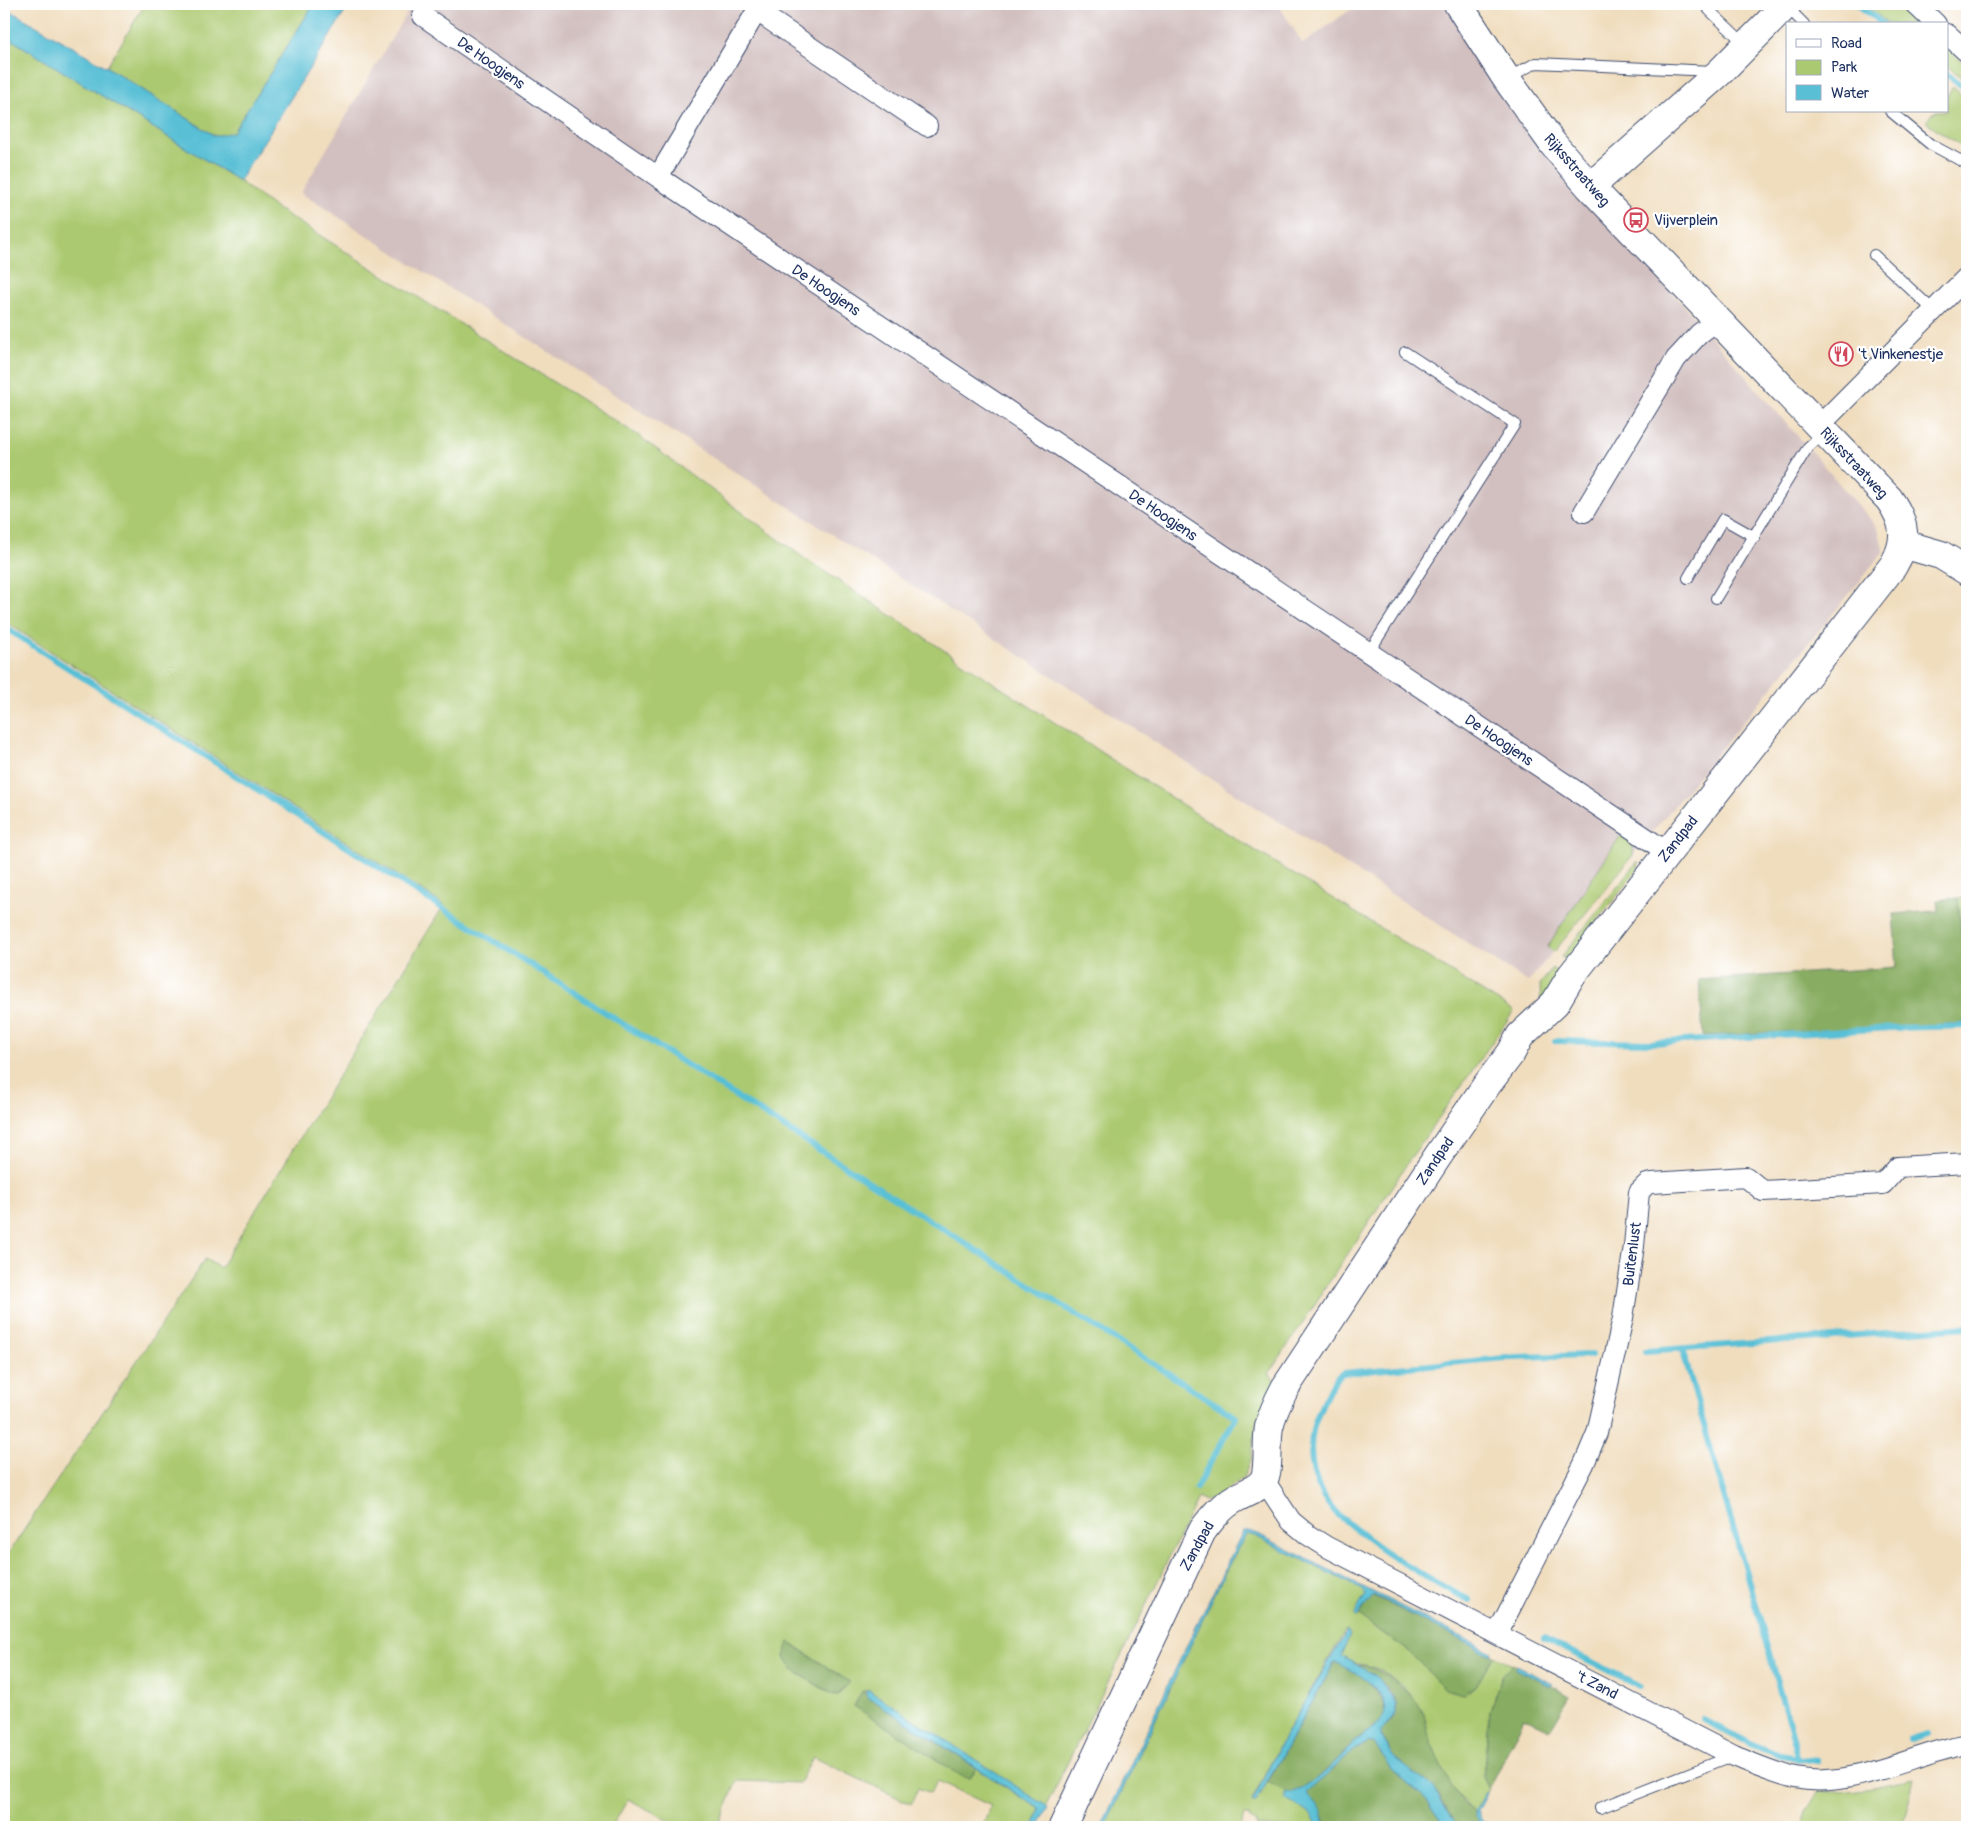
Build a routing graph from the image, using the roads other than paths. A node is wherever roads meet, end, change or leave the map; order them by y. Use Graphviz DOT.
graph roads {
  1 [pos="1458,4"];
  2 [pos="1707,4"];
  3 [pos="1914,4"];
  4 [pos="759,7"];
  5 [pos="1792,11"];
  6 [pos="424,16"];
  7 [pos="1934,22"];
  8 [pos="1948,35"];
  9 [pos="1746,44"];
  10 [pos="1967,52"];
  11 [pos="1720,72"];
  12 [pos="1506,78"];
  13 [pos="1891,112"];
  14 [pos="927,126"];
  15 [pos="1967,164"];
  16 [pos="658,177"];
  17 [pos="1590,187"];
  18 [pos="1874,255"];
  19 [pos="1967,277"];
  20 [pos="1933,310"];
  21 [pos="1717,320"];
  22 [pos="1405,352"];
  23 [pos="1822,429"];
  24 [pos="1584,512"];
  25 [pos="1755,537"];
  26 [pos="1903,544"];
  27 [pos="1967,571"];
  28 [pos="1688,578"];
  29 [pos="1716,598"];
  30 [pos="1369,652"];
  31 [pos="1668,852"];
  32 [pos="1967,1163"];
  33 [pos="1264,1480"];
  34 [pos="1497,1634"];
  35 [pos="1967,1744"];
  36 [pos="1734,1756"];
  37 [pos="1600,1808"];
  38 [pos="1063,1827"];
  1 -- 12 [label="street, Rijksstraatweg"];
  2 -- 9 [label="lane"];
  3 -- 7 [label="street"];
  4 -- 14 [label="street"];
  4 -- 16 [label="street"];
  5 -- 9 [label="street"];
  6 -- 16 [label="street, De Hoogjens"];
  8 -- 10 [label="street"];
  9 -- 11 [label="street"];
  11 -- 12 [label="lane"];
  11 -- 17 [label="street"];
  12 -- 17 [label="street, Rijksstraatweg"];
  13 -- 15 [label="lane"];
  16 -- 30 [label="street, De Hoogjens"];
  17 -- 21 [label="street, Rijksstraatweg"];
  18 -- 20 [label="lane"];
  19 -- 20 [label="street"];
  20 -- 23 [label="street"];
  21 -- 23 [label="street, Rijksstraatweg"];
  21 -- 24 [label="street"];
  22 -- 30 [label="lane"];
  23 -- 25 [label="lane"];
  23 -- 26 [label="street, Rijksstraatweg"];
  25 -- 28 [label="lane"];
  25 -- 29 [label="lane"];
  26 -- 27 [label="street"];
  26 -- 31 [label="street, Zandpad"];
  30 -- 31 [label="street, De Hoogjens"];
  31 -- 33 [label="street, Zandpad"];
  32 -- 34 [label="street, Buitenlust"];
  33 -- 34 [label="street, 't Zand"];
  33 -- 38 [label="street, Zandpad"];
  34 -- 36 [label="street, 't Zand"];
  35 -- 36 [label="street, 't Zand"];
  36 -- 37 [label="lane"];
}
